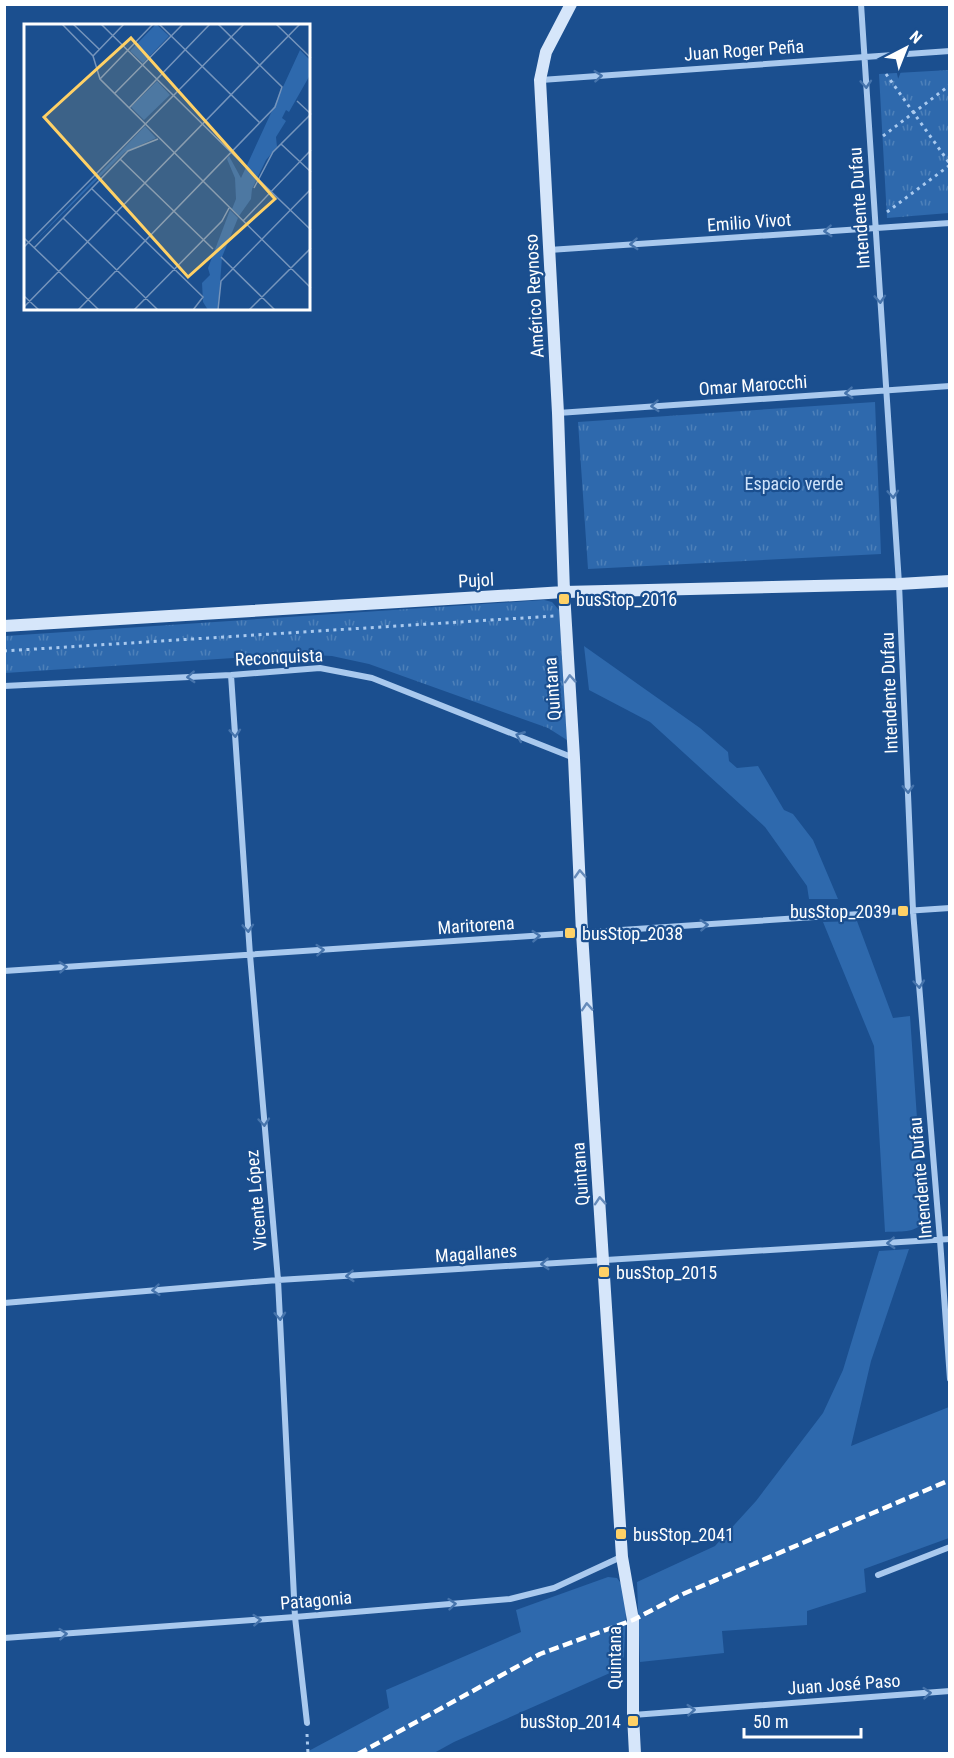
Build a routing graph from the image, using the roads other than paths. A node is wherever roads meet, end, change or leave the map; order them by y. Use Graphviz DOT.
graph roads {
  1 [pos="571,4"];
  2 [pos="861,4"];
  3 [pos="950,51"];
  4 [pos="864,56"];
  5 [pos="540,80"];
  6 [pos="950,224"];
  7 [pos="876,228"];
  8 [pos="549,250"];
  9 [pos="950,386"];
  10 [pos="886,390"];
  11 [pos="558,413"];
  12 [pos="950,581"];
  13 [pos="899,584"];
  14 [pos="564,592"];
  15 [pos="4,626"];
  16 [pos="231,675"];
  17 [pos="4,686"];
  18 [pos="574,758"];
  19 [pos="950,908"];
  20 [pos="913,911"];
  21 [pos="582,933"];
  22 [pos="250,954"];
  23 [pos="4,971"];
  24 [pos="950,1239"];
  25 [pos="940,1240"];
  26 [pos="603,1260"];
  27 [pos="278,1280"];
  28 [pos="4,1303"];
  29 [pos="950,1379"];
  30 [pos="950,1547"];
  31 [pos="622,1557"];
  32 [pos="878,1575"];
  33 [pos="295,1617"];
  34 [pos="4,1638"];
  35 [pos="950,1691"];
  36 [pos="633,1715"];
  37 [pos="307,1723"];
  38 [pos="635,1754"];
  1 -- 5 [label="street, Américo Reynoso"];
  2 -- 4 [label="street, Intendente Dufau"];
  3 -- 4 [label="street, Juan Roger Peña"];
  5 -- 4 [label="street, Juan Roger Peña, one-way"];
  4 -- 7 [label="street, Intendente Dufau, one-way"];
  5 -- 8 [label="street, Américo Reynoso"];
  6 -- 7 [label="street, Emilio Vivot"];
  7 -- 8 [label="street, Emilio Vivot, one-way"];
  7 -- 10 [label="street, Intendente Dufau, one-way"];
  8 -- 11 [label="street, Américo Reynoso"];
  9 -- 10 [label="street, Omar Marocchi"];
  10 -- 11 [label="street, Omar Marocchi, one-way"];
  10 -- 13 [label="street, Intendente Dufau, one-way"];
  11 -- 14 [label="street, Américo Reynoso"];
  12 -- 13 [label="street, Pujol"];
  13 -- 14 [label="street, Pujol"];
  13 -- 20 [label="street, Intendente Dufau, one-way"];
  14 -- 15 [label="street, Pujol"];
  18 -- 14 [label="street, Quintana, one-way"];
  16 -- 17 [label="street, Reconquista, one-way"];
  18 -- 16 [label="street, Reconquista, one-way"];
  16 -- 22 [label="street, Vicente López, one-way"];
  21 -- 18 [label="street, Quintana, one-way"];
  19 -- 20 [label="street, Maritorena"];
  21 -- 20 [label="street, Maritorena, one-way"];
  20 -- 25 [label="street, Intendente Dufau, one-way"];
  22 -- 21 [label="street, Maritorena, one-way"];
  26 -- 21 [label="street, Quintana, one-way"];
  23 -- 22 [label="street, Maritorena, one-way"];
  22 -- 27 [label="street, Vicente López, one-way"];
  24 -- 25 [label="street, Magallanes"];
  25 -- 26 [label="street, Magallanes, one-way"];
  25 -- 29 [label="street, Intendente Dufau"];
  26 -- 27 [label="street, Magallanes, one-way"];
  26 -- 31 [label="street, Quintana"];
  27 -- 28 [label="street, Magallanes, one-way"];
  27 -- 33 [label="street, Vicente López, one-way"];
  30 -- 32 [label="street"];
  33 -- 31 [label="street, Patagonia, one-way"];
  31 -- 36 [label="street, Quintana"];
  34 -- 33 [label="street, Patagonia, one-way"];
  33 -- 37 [label="street, Vicente López"];
  36 -- 35 [label="street, Juan José Paso, one-way"];
  36 -- 38 [label="street, Quintana"];
}
